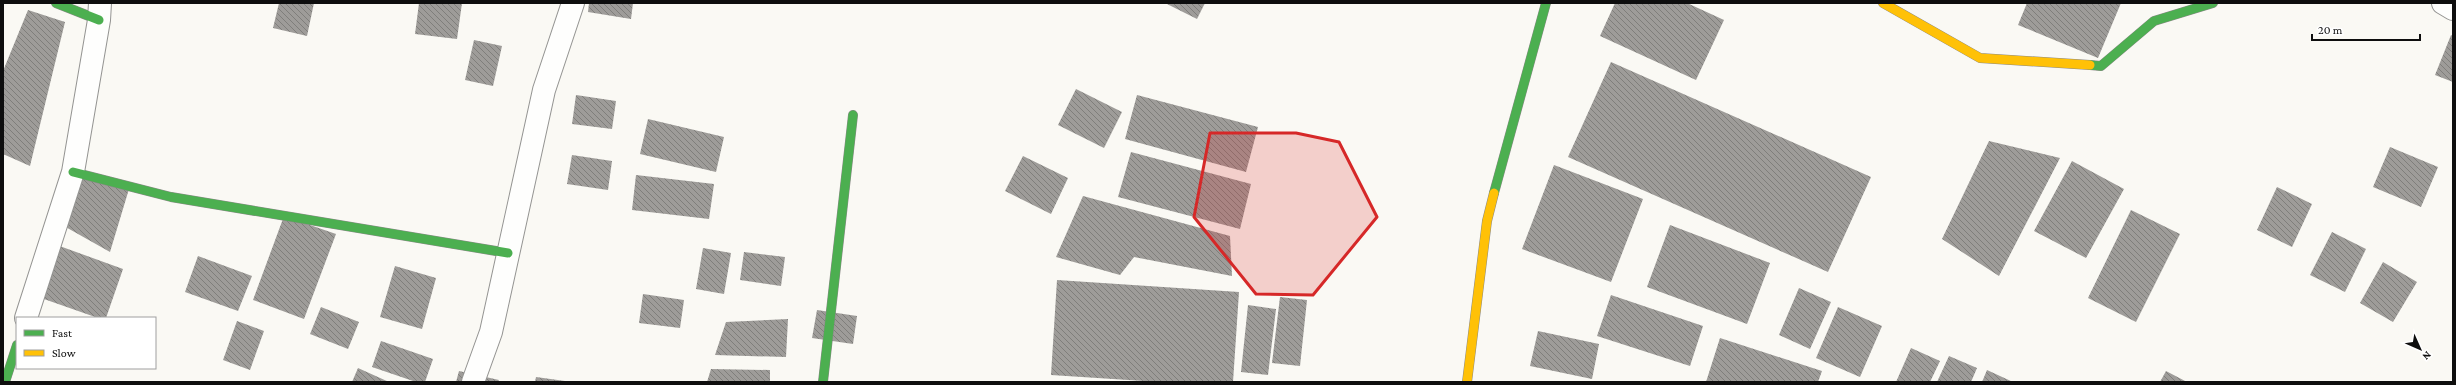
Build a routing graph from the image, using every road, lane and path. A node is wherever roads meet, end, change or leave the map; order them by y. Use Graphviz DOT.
graph roads {
  1 [pos="56,3"];
  2 [pos="573,3"];
  3 [pos="1546,3"];
  4 [pos="1883,3"];
  5 [pos="2213,3"];
  6 [pos="2442,3"];
  7 [pos="2453,9"];
  8 [pos="99,12"];
  9 [pos="853,115"];
  10 [pos="73,172"];
  11 [pos="508,253"];
  12 [pos="26,317"];
  13 [pos="16,348"];
  14 [pos="5,382"];
  15 [pos="473,382"];
  16 [pos="823,382"];
  17 [pos="1467,382"];
  1 -- 8 [label="street"];
  2 -- 11 [label="street"];
  3 -- 17 [label="street"];
  4 -- 5 [label="street"];
  6 -- 7 [label="street"];
  8 -- 10 [label="street"];
  9 -- 16 [label="street"];
  10 -- 11 [label="street"];
  10 -- 12 [label="street"];
  11 -- 15 [label="street"];
  13 -- 14 [label="street"];
}
